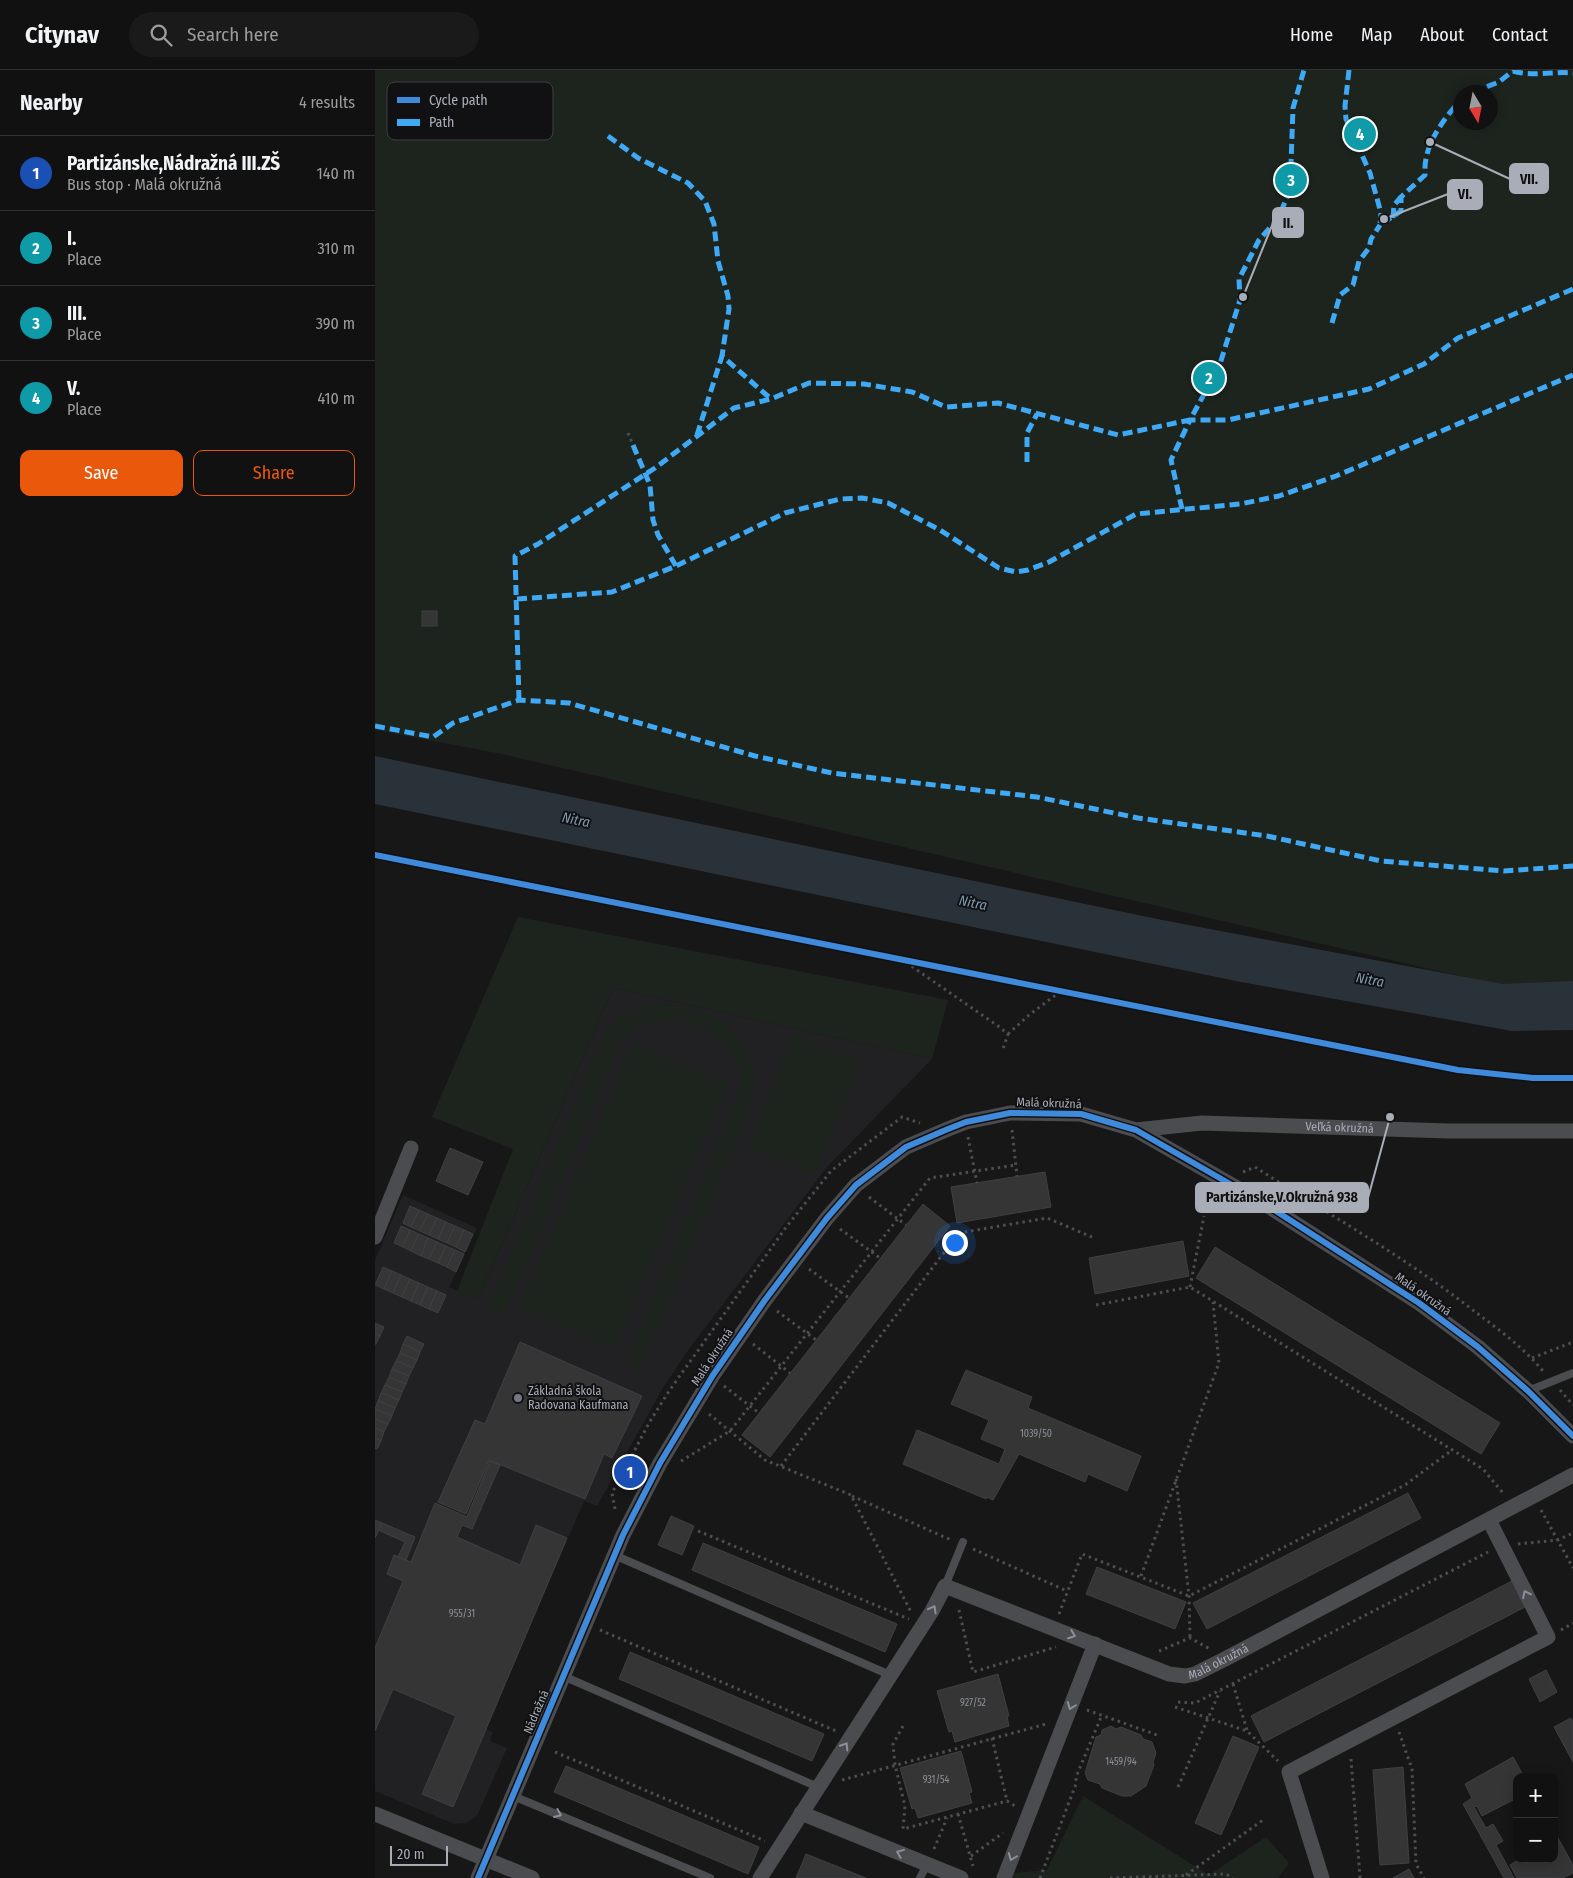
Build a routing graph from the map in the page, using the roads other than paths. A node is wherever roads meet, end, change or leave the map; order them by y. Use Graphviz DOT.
graph roads {
  1 [pos="1136,1130"];
  2 [pos="1573,1131"];
  3 [pos="411,1148"];
  4 [pos="375,1237"];
  5 [pos="1573,1373"];
  6 [pos="1528,1391"];
  7 [pos="1573,1436"];
  8 [pos="1573,1475"];
  9 [pos="1489,1520"];
  10 [pos="963,1544"];
  11 [pos="614,1555"];
  12 [pos="945,1586"];
  13 [pos="1089,1642"];
  14 [pos="890,1675"];
  15 [pos="563,1676"];
  16 [pos="818,1787"];
  17 [pos="513,1796"];
  18 [pos="801,1813"];
  19 [pos="375,1814"];
  20 [pos="487,1860"];
  21 [pos="927,1864"];
  22 [pos="968,1874"];
  23 [pos="478,1878"];
  24 [pos="532,1878"];
  25 [pos="710,1878"];
  26 [pos="760,1878"];
  27 [pos="920,1878"];
  28 [pos="1004,1878"];
  29 [pos="1322,1878"];
  1 -- 2 [label="street, Veľká okružná"];
  1 -- 6 [label="street, Malá okružná"];
  1 -- 11 [label="street, Malá okružná"];
  3 -- 4 [label="street"];
  5 -- 6 [label="lane"];
  6 -- 7 [label="street, Malá okružná"];
  8 -- 9 [label="street, Malá okružná"];
  9 -- 13 [label="street, Malá okružná"];
  29 -- 9 [label="street, one-way"];
  10 -- 12 [label="lane"];
  11 -- 14 [label="lane"];
  11 -- 15 [label="street, Nádražná"];
  12 -- 13 [label="street, Malá okružná, one-way"];
  14 -- 12 [label="street, one-way"];
  13 -- 28 [label="street, one-way"];
  16 -- 14 [label="street, one-way"];
  15 -- 16 [label="lane"];
  15 -- 17 [label="street, Nádražná"];
  16 -- 18 [label="street"];
  17 -- 20 [label="street, Nádražná"];
  17 -- 25 [label="lane, one-way"];
  21 -- 18 [label="street, one-way"];
  18 -- 26 [label="street"];
  19 -- 20 [label="street"];
  20 -- 23 [label="street, Nádražná"];
  20 -- 24 [label="street"];
  21 -- 22 [label="street"];
  21 -- 27 [label="lane"];
}
